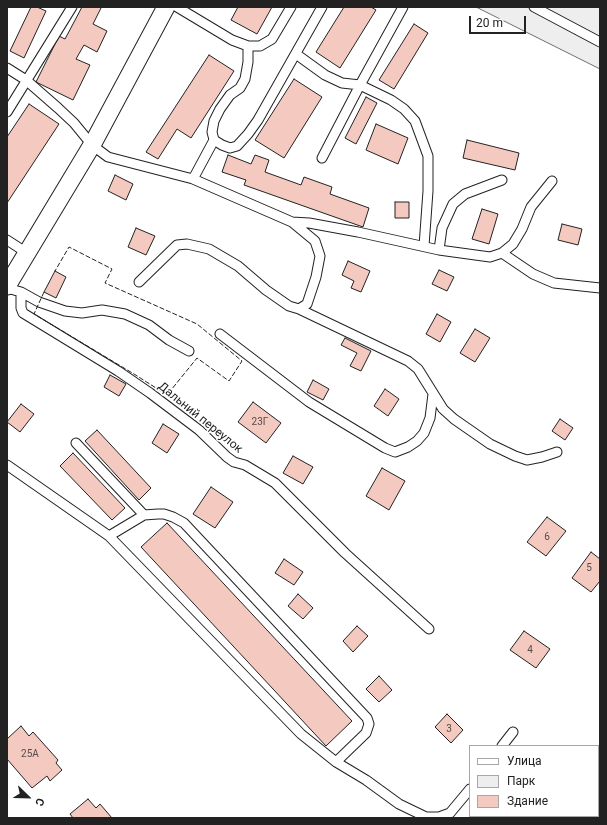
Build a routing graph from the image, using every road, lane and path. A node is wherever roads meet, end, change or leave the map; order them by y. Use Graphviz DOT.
graph roads {
  1 [pos="72,7"];
  2 [pos="166,7"];
  3 [pos="177,7"];
  4 [pos="291,7"];
  5 [pos="322,7"];
  6 [pos="403,7"];
  7 [pos="534,7"];
  8 [pos="600,42"];
  9 [pos="248,46"];
  10 [pos="296,54"];
  11 [pos="7,68"];
  12 [pos="26,80"];
  13 [pos="360,85"];
  14 [pos="7,112"];
  15 [pos="214,140"];
  16 [pos="92,146"];
  17 [pos="322,158"];
  18 [pos="193,179"];
  19 [pos="502,180"];
  20 [pos="552,181"];
  21 [pos="292,222"];
  22 [pos="7,240"];
  23 [pos="424,246"];
  24 [pos="439,250"];
  25 [pos="27,253"];
  26 [pos="502,253"];
  27 [pos="139,282"];
  28 [pos="600,288"];
  29 [pos="12,289"];
  30 [pos="299,309"];
  31 [pos="220,334"];
  32 [pos="189,351"];
  33 [pos="433,394"];
  34 [pos="76,443"];
  35 [pos="557,452"];
  36 [pos="7,465"];
  37 [pos="144,515"];
  38 [pos="109,536"];
  39 [pos="429,629"];
  40 [pos="513,732"];
  41 [pos="503,745"];
  42 [pos="336,762"];
  43 [pos="469,790"];
  1 -- 12 [label="lane"];
  2 -- 16 [label="street"];
  3 -- 9 [label="lane"];
  4 -- 9 [label="lane"];
  5 -- 10 [label="lane"];
  6 -- 13 [label="lane"];
  7 -- 8 [label="lane"];
  9 -- 15 [label="lane"];
  10 -- 13 [label="lane"];
  10 -- 15 [label="lane"];
  11 -- 12 [label="lane"];
  12 -- 14 [label="lane"];
  12 -- 16 [label="lane"];
  13 -- 17 [label="lane"];
  13 -- 23 [label="lane"];
  15 -- 18 [label="lane"];
  16 -- 18 [label="lane"];
  16 -- 25 [label="street"];
  18 -- 21 [label="lane"];
  19 -- 24 [label="lane"];
  20 -- 26 [label="lane"];
  21 -- 23 [label="lane"];
  21 -- 30 [label="lane"];
  22 -- 25 [label="lane"];
  23 -- 24 [label="lane"];
  24 -- 26 [label="lane"];
  25 -- 29 [label="street"];
  26 -- 28 [label="lane"];
  27 -- 30 [label="lane"];
  29 -- 32 [label="lane"];
  29 -- 39 [label="lane, Дальний переулок"];
  30 -- 33 [label="lane"];
  31 -- 33 [label="lane"];
  33 -- 35 [label="lane"];
  34 -- 37 [label="lane"];
  36 -- 38 [label="lane"];
  37 -- 38 [label="lane"];
  37 -- 42 [label="lane"];
  38 -- 42 [label="lane"];
  40 -- 41 [label="lane"];
  42 -- 43 [label="lane"];
}
